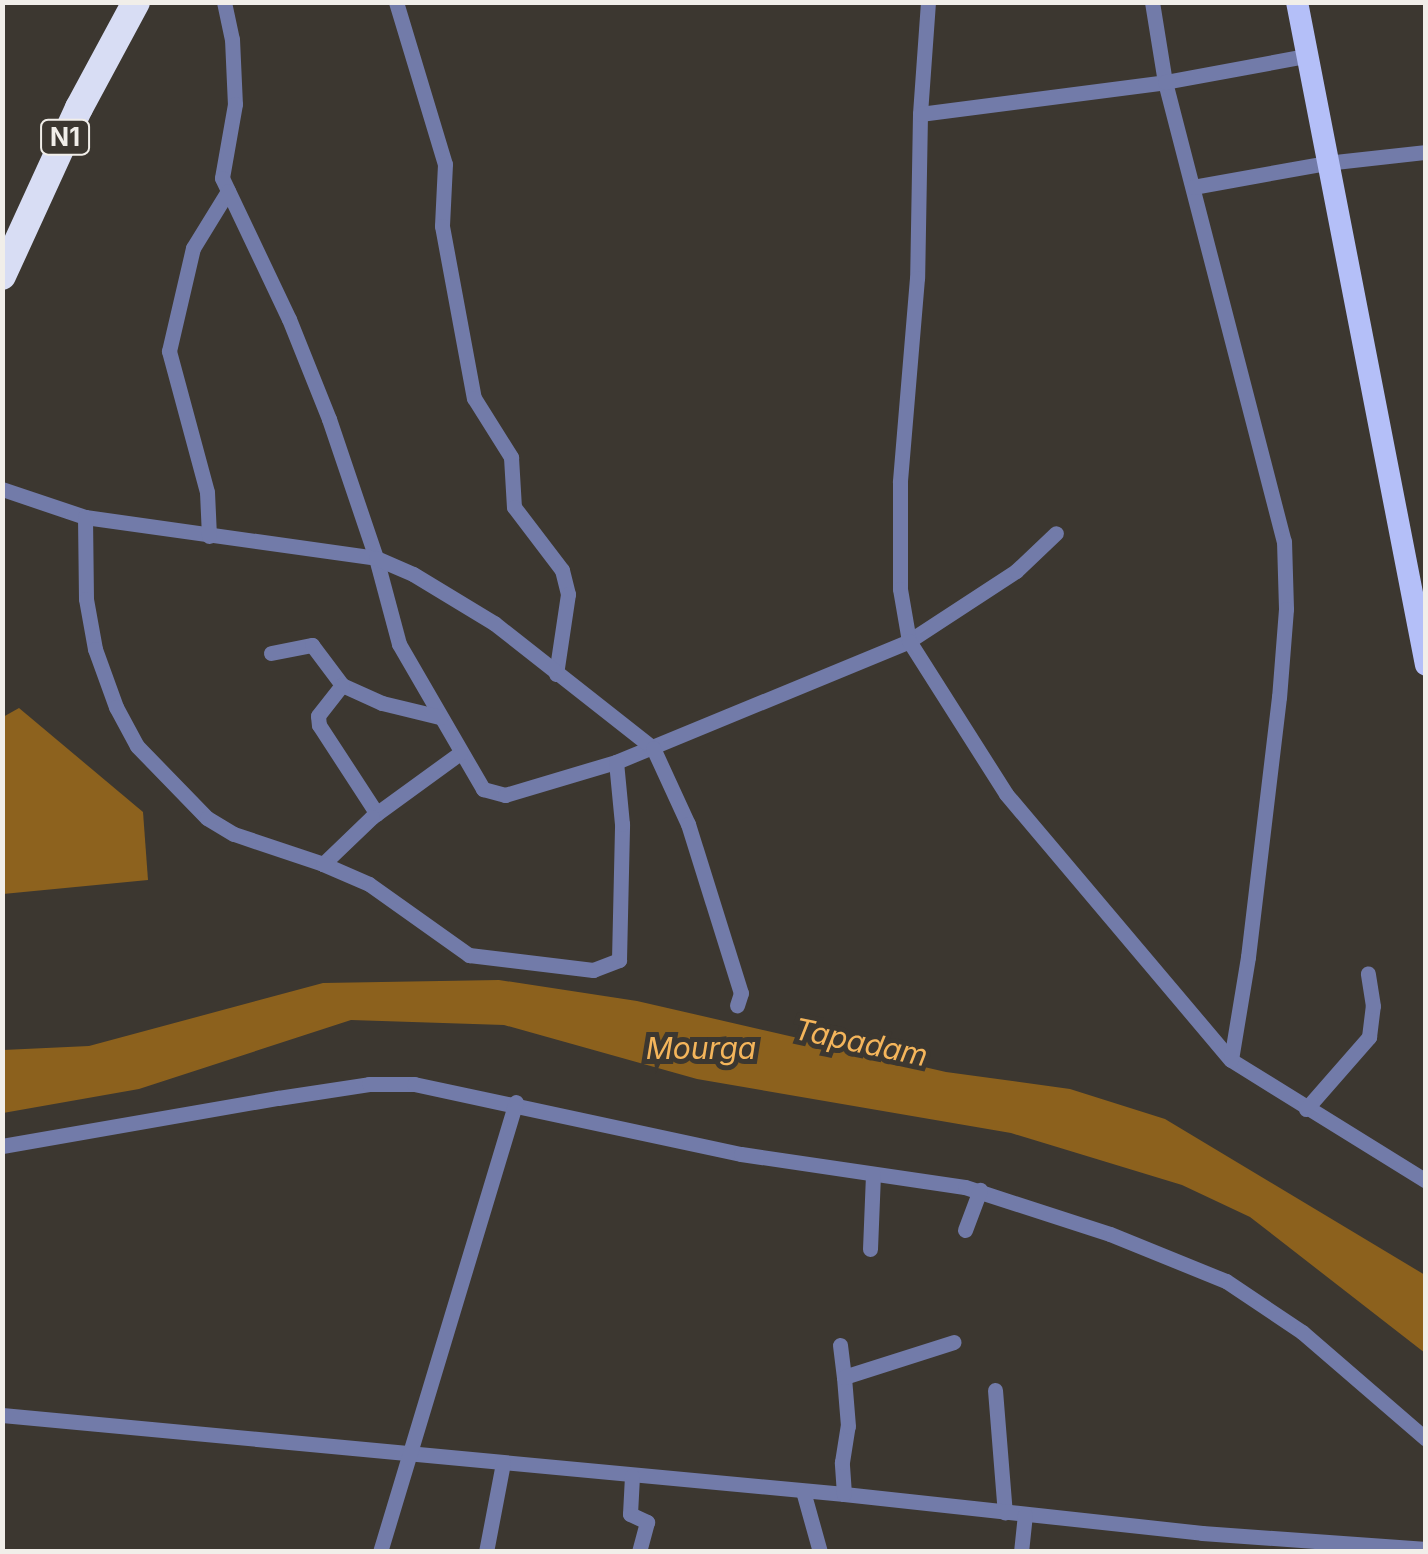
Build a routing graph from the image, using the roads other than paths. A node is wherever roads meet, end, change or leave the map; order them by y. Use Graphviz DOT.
graph roads {
  1 [pos="136,2"];
  2 [pos="224,2"];
  3 [pos="396,2"];
  4 [pos="928,2"];
  5 [pos="1152,2"];
  6 [pos="1296,2"];
  7 [pos="1306,56"];
  8 [pos="1165,82"];
  9 [pos="920,114"];
  10 [pos="1426,152"];
  11 [pos="1326,163"];
  12 [pos="1193,188"];
  13 [pos="228,190"];
  14 [pos="2,276"];
  15 [pos="2,489"];
  16 [pos="85,518"];
  17 [pos="1056,533"];
  18 [pos="209,536"];
  19 [pos="376,558"];
  20 [pos="909,641"];
  21 [pos="272,653"];
  22 [pos="1426,664"];
  23 [pos="556,674"];
  24 [pos="342,685"];
  25 [pos="440,716"];
  26 [pos="653,748"];
  27 [pos="460,753"];
  28 [pos="616,762"];
  29 [pos="377,814"];
  30 [pos="323,864"];
  31 [pos="1368,973"];
  32 [pos="737,1005"];
  33 [pos="1231,1060"];
  34 [pos="516,1102"];
  35 [pos="1306,1109"];
  36 [pos="2,1146"];
  37 [pos="873,1174"];
  38 [pos="1426,1182"];
  39 [pos="980,1190"];
  40 [pos="965,1230"];
  41 [pos="870,1249"];
  42 [pos="954,1342"];
  43 [pos="840,1346"];
  44 [pos="844,1378"];
  45 [pos="995,1390"];
  46 [pos="3,1416"];
  47 [pos="1426,1439"];
  48 [pos="412,1454"];
  49 [pos="503,1463"];
  50 [pos="632,1476"];
  51 [pos="804,1492"];
  52 [pos="844,1494"];
  53 [pos="1005,1512"];
  54 [pos="1025,1516"];
  55 [pos="1202,1533"];
  56 [pos="1426,1550"];
  57 [pos="380,1552"];
  58 [pos="486,1552"];
  59 [pos="640,1552"];
  60 [pos="820,1552"];
  61 [pos="1022,1552"];
  62 [pos="1195,1552"];
  1 -- 14 [label="highway, N1"];
  2 -- 13 [label="street"];
  3 -- 23 [label="street"];
  4 -- 9 [label="street"];
  5 -- 8 [label="street"];
  6 -- 7 [label="main road"];
  7 -- 8 [label="street"];
  7 -- 11 [label="main road"];
  8 -- 9 [label="street"];
  8 -- 12 [label="street"];
  9 -- 20 [label="street"];
  10 -- 11 [label="street"];
  11 -- 12 [label="street"];
  11 -- 22 [label="main road"];
  12 -- 33 [label="street"];
  13 -- 18 [label="street"];
  13 -- 19 [label="street"];
  15 -- 16 [label="street"];
  16 -- 18 [label="street"];
  16 -- 30 [label="street"];
  17 -- 20 [label="street"];
  18 -- 19 [label="street"];
  19 -- 23 [label="street"];
  19 -- 25 [label="street"];
  20 -- 26 [label="street"];
  20 -- 33 [label="street"];
  21 -- 24 [label="street"];
  23 -- 26 [label="street"];
  24 -- 25 [label="street"];
  24 -- 29 [label="street"];
  25 -- 27 [label="street"];
  26 -- 28 [label="street"];
  26 -- 32 [label="street"];
  27 -- 28 [label="street"];
  27 -- 29 [label="street"];
  28 -- 30 [label="street"];
  29 -- 30 [label="street"];
  31 -- 35 [label="street"];
  33 -- 35 [label="street"];
  34 -- 36 [label="street"];
  34 -- 37 [label="street"];
  34 -- 48 [label="street"];
  35 -- 38 [label="street"];
  37 -- 39 [label="street"];
  37 -- 41 [label="street"];
  39 -- 40 [label="street"];
  39 -- 47 [label="street"];
  42 -- 44 [label="street"];
  43 -- 44 [label="street"];
  44 -- 52 [label="street"];
  45 -- 53 [label="street"];
  46 -- 48 [label="street"];
  48 -- 49 [label="street"];
  48 -- 57 [label="street"];
  49 -- 50 [label="street"];
  49 -- 58 [label="street"];
  50 -- 51 [label="street"];
  50 -- 59 [label="street"];
  51 -- 52 [label="street"];
  51 -- 60 [label="street"];
  52 -- 53 [label="street"];
  53 -- 54 [label="street"];
  54 -- 55 [label="street"];
  54 -- 61 [label="street"];
  55 -- 56 [label="street"];
  55 -- 62 [label="street"];
}
